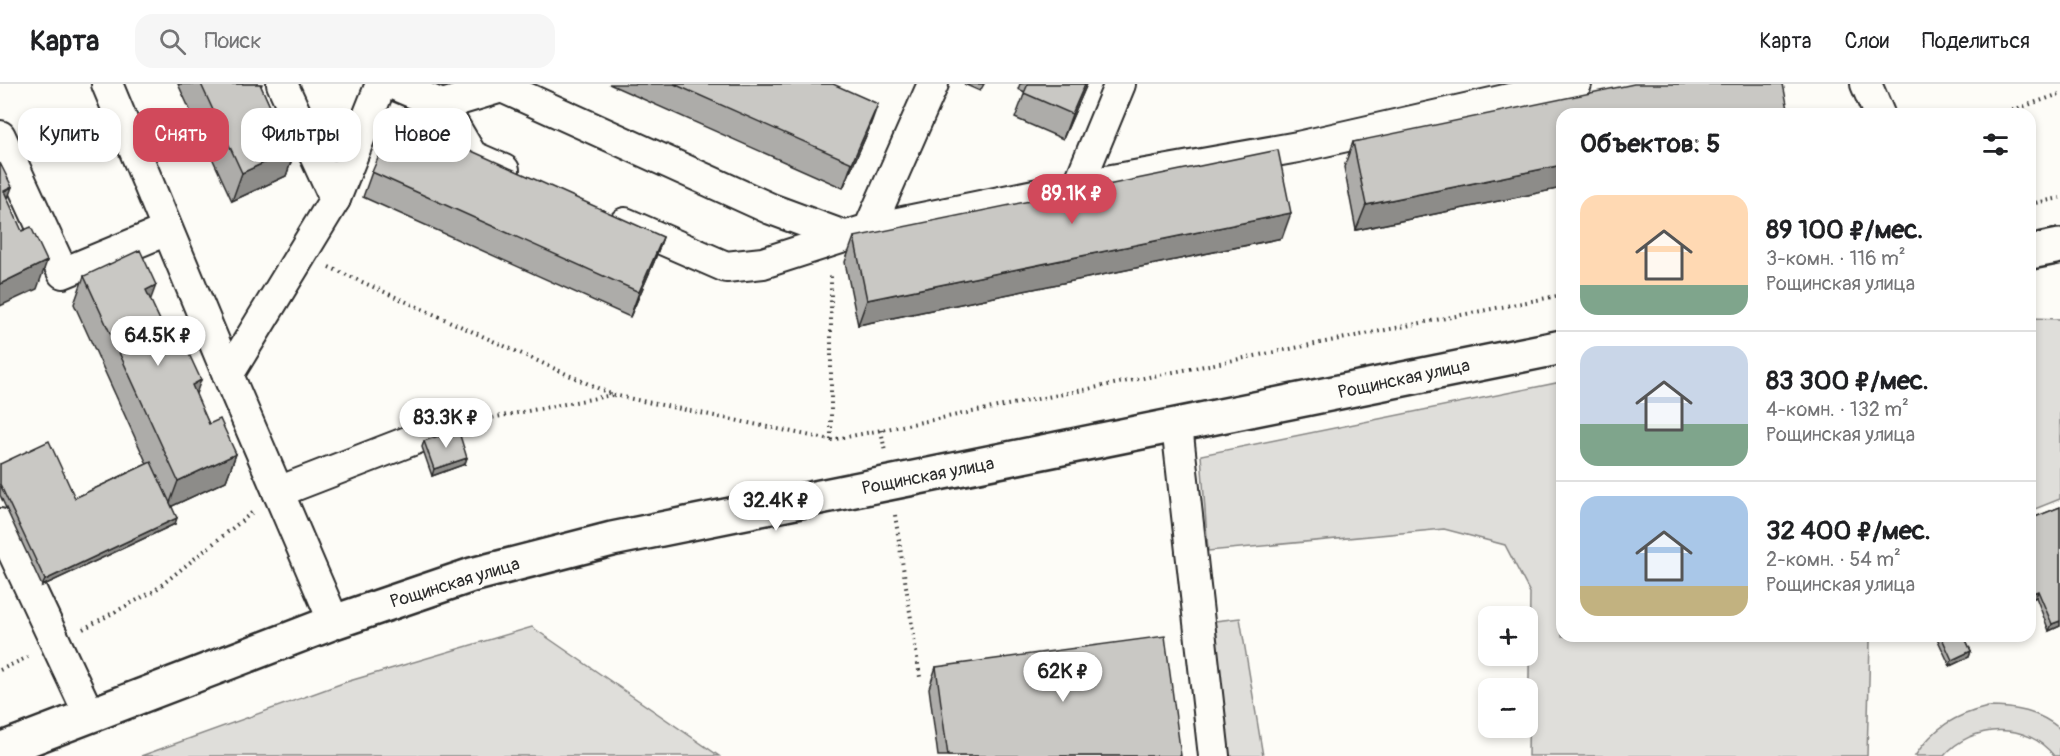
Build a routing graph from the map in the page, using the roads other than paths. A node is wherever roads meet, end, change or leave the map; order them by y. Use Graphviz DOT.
graph roads {
  1 [pos="106,84"];
  2 [pos="282,84"];
  3 [pos="381,84"];
  4 [pos="393,84"];
  5 [pos="933,84"];
  6 [pos="1120,84"];
  7 [pos="1576,84"];
  8 [pos="1866,84"];
  9 [pos="442,105"];
  10 [pos="1876,108"];
  11 [pos="0,136"];
  12 [pos="527,180"];
  13 [pos="1078,186"];
  14 [pos="335,199"];
  15 [pos="604,214"];
  16 [pos="167,230"];
  17 [pos="848,235"];
  18 [pos="2060,246"];
  19 [pos="2036,251"];
  20 [pos="1556,348"];
  21 [pos="228,375"];
  22 [pos="1177,426"];
  23 [pos="446,427"];
  24 [pos="278,492"];
  25 [pos="0,524"];
  26 [pos="334,622"];
  27 [pos="90,716"];
  28 [pos="0,750"];
  29 [pos="1214,756"];
  1 -- 16 [label="street"];
  2 -- 14 [label="street"];
  3 -- 14 [label="street"];
  4 -- 9 [label="street"];
  5 -- 17 [label="street"];
  6 -- 13 [label="street"];
  7 -- 13 [label="street"];
  8 -- 10 [label="street"];
  9 -- 12 [label="street"];
  9 -- 17 [label="street"];
  11 -- 16 [label="street"];
  13 -- 17 [label="street"];
  14 -- 21 [label="street"];
  15 -- 17 [label="street"];
  16 -- 21 [label="street"];
  18 -- 19 [label="main road"];
  20 -- 22 [label="main road, Рощинская улица"];
  21 -- 24 [label="street"];
  22 -- 26 [label="main road, Рощинская улица"];
  22 -- 29 [label="street"];
  23 -- 24 [label="street"];
  24 -- 26 [label="street"];
  25 -- 27 [label="street"];
  26 -- 27 [label="main road, Рощинская улица"];
  27 -- 28 [label="main road, Рощинская улица"];
}
